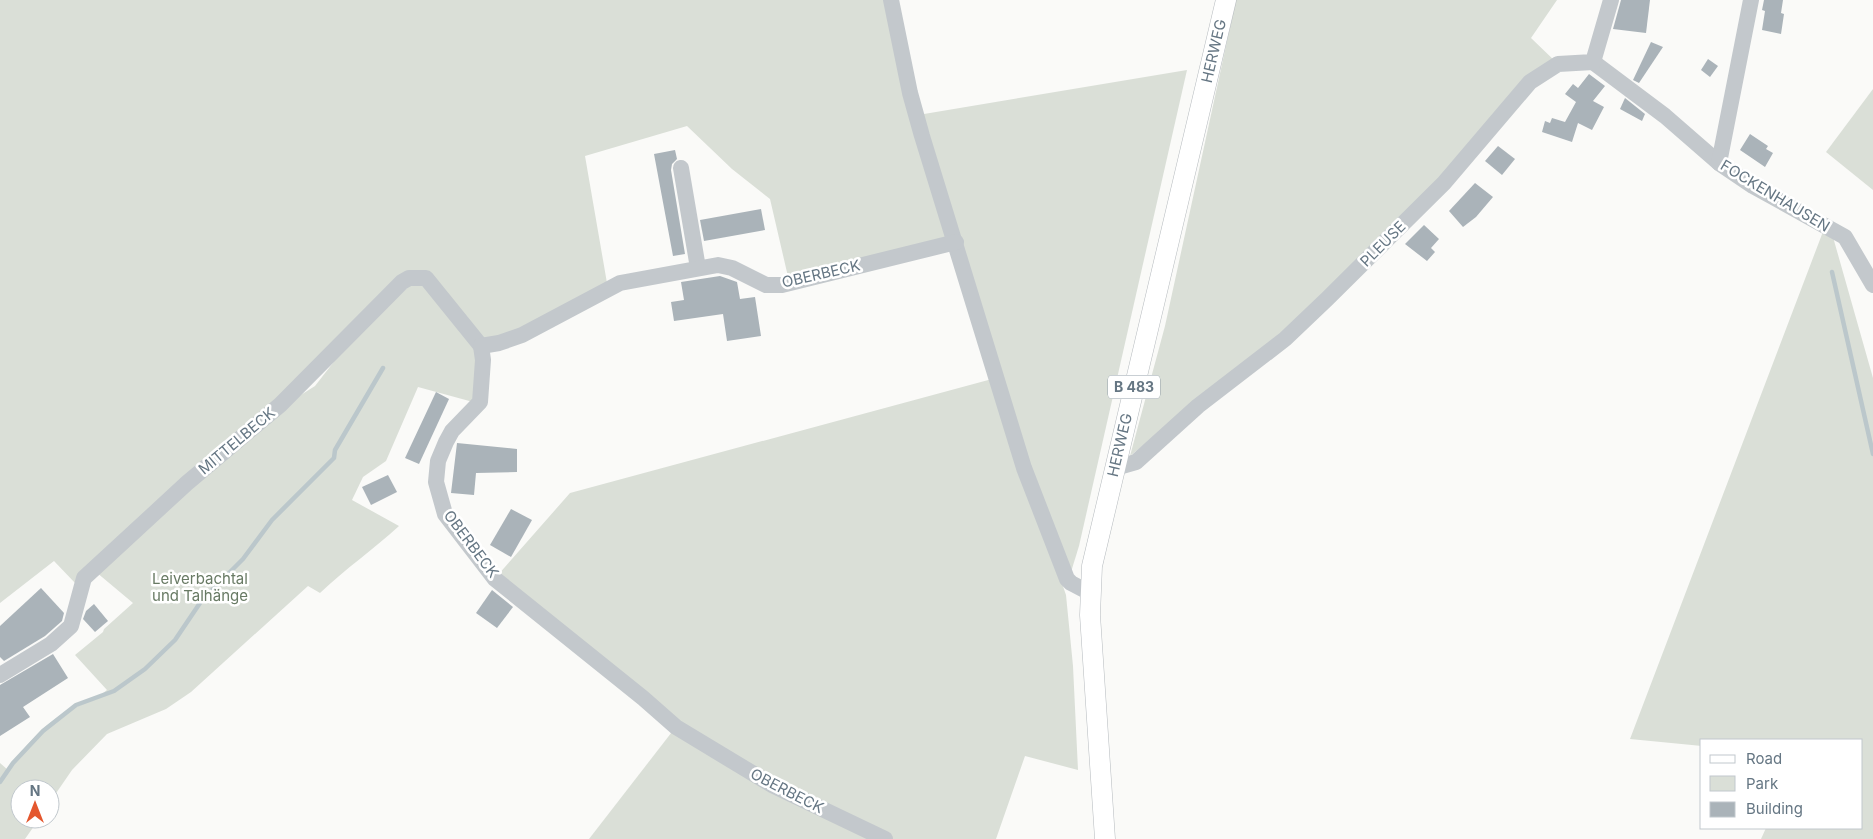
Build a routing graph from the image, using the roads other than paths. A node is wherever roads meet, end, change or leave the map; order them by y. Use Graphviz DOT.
graph roads {
  1 [pos="890,0"];
  2 [pos="1226,0"];
  3 [pos="1611,0"];
  4 [pos="1751,0"];
  5 [pos="1593,62"];
  6 [pos="1719,163"];
  7 [pos="681,168"];
  8 [pos="956,242"];
  9 [pos="698,268"];
  10 [pos="1873,285"];
  11 [pos="481,346"];
  12 [pos="1115,468"];
  13 [pos="1090,593"];
  14 [pos="0,675"];
  15 [pos="885,839"];
  16 [pos="1104,839"];
  1 -- 8 [label="street"];
  2 -- 12 [label="main road, HERWEG / B 483"];
  3 -- 5 [label="street"];
  4 -- 6 [label="street"];
  5 -- 6 [label="street, FOCKENHAUSEN"];
  5 -- 12 [label="street, PLEUSE"];
  6 -- 10 [label="street, FOCKENHAUSEN"];
  7 -- 9 [label="street"];
  8 -- 9 [label="street, OBERBECK"];
  8 -- 13 [label="street"];
  9 -- 11 [label="street, OBERBECK"];
  11 -- 14 [label="street, MITTELBECK"];
  11 -- 15 [label="street, OBERBECK"];
  12 -- 13 [label="main road, HERWEG / B 483"];
  13 -- 16 [label="main road, HERWEG / B 483"];
}
